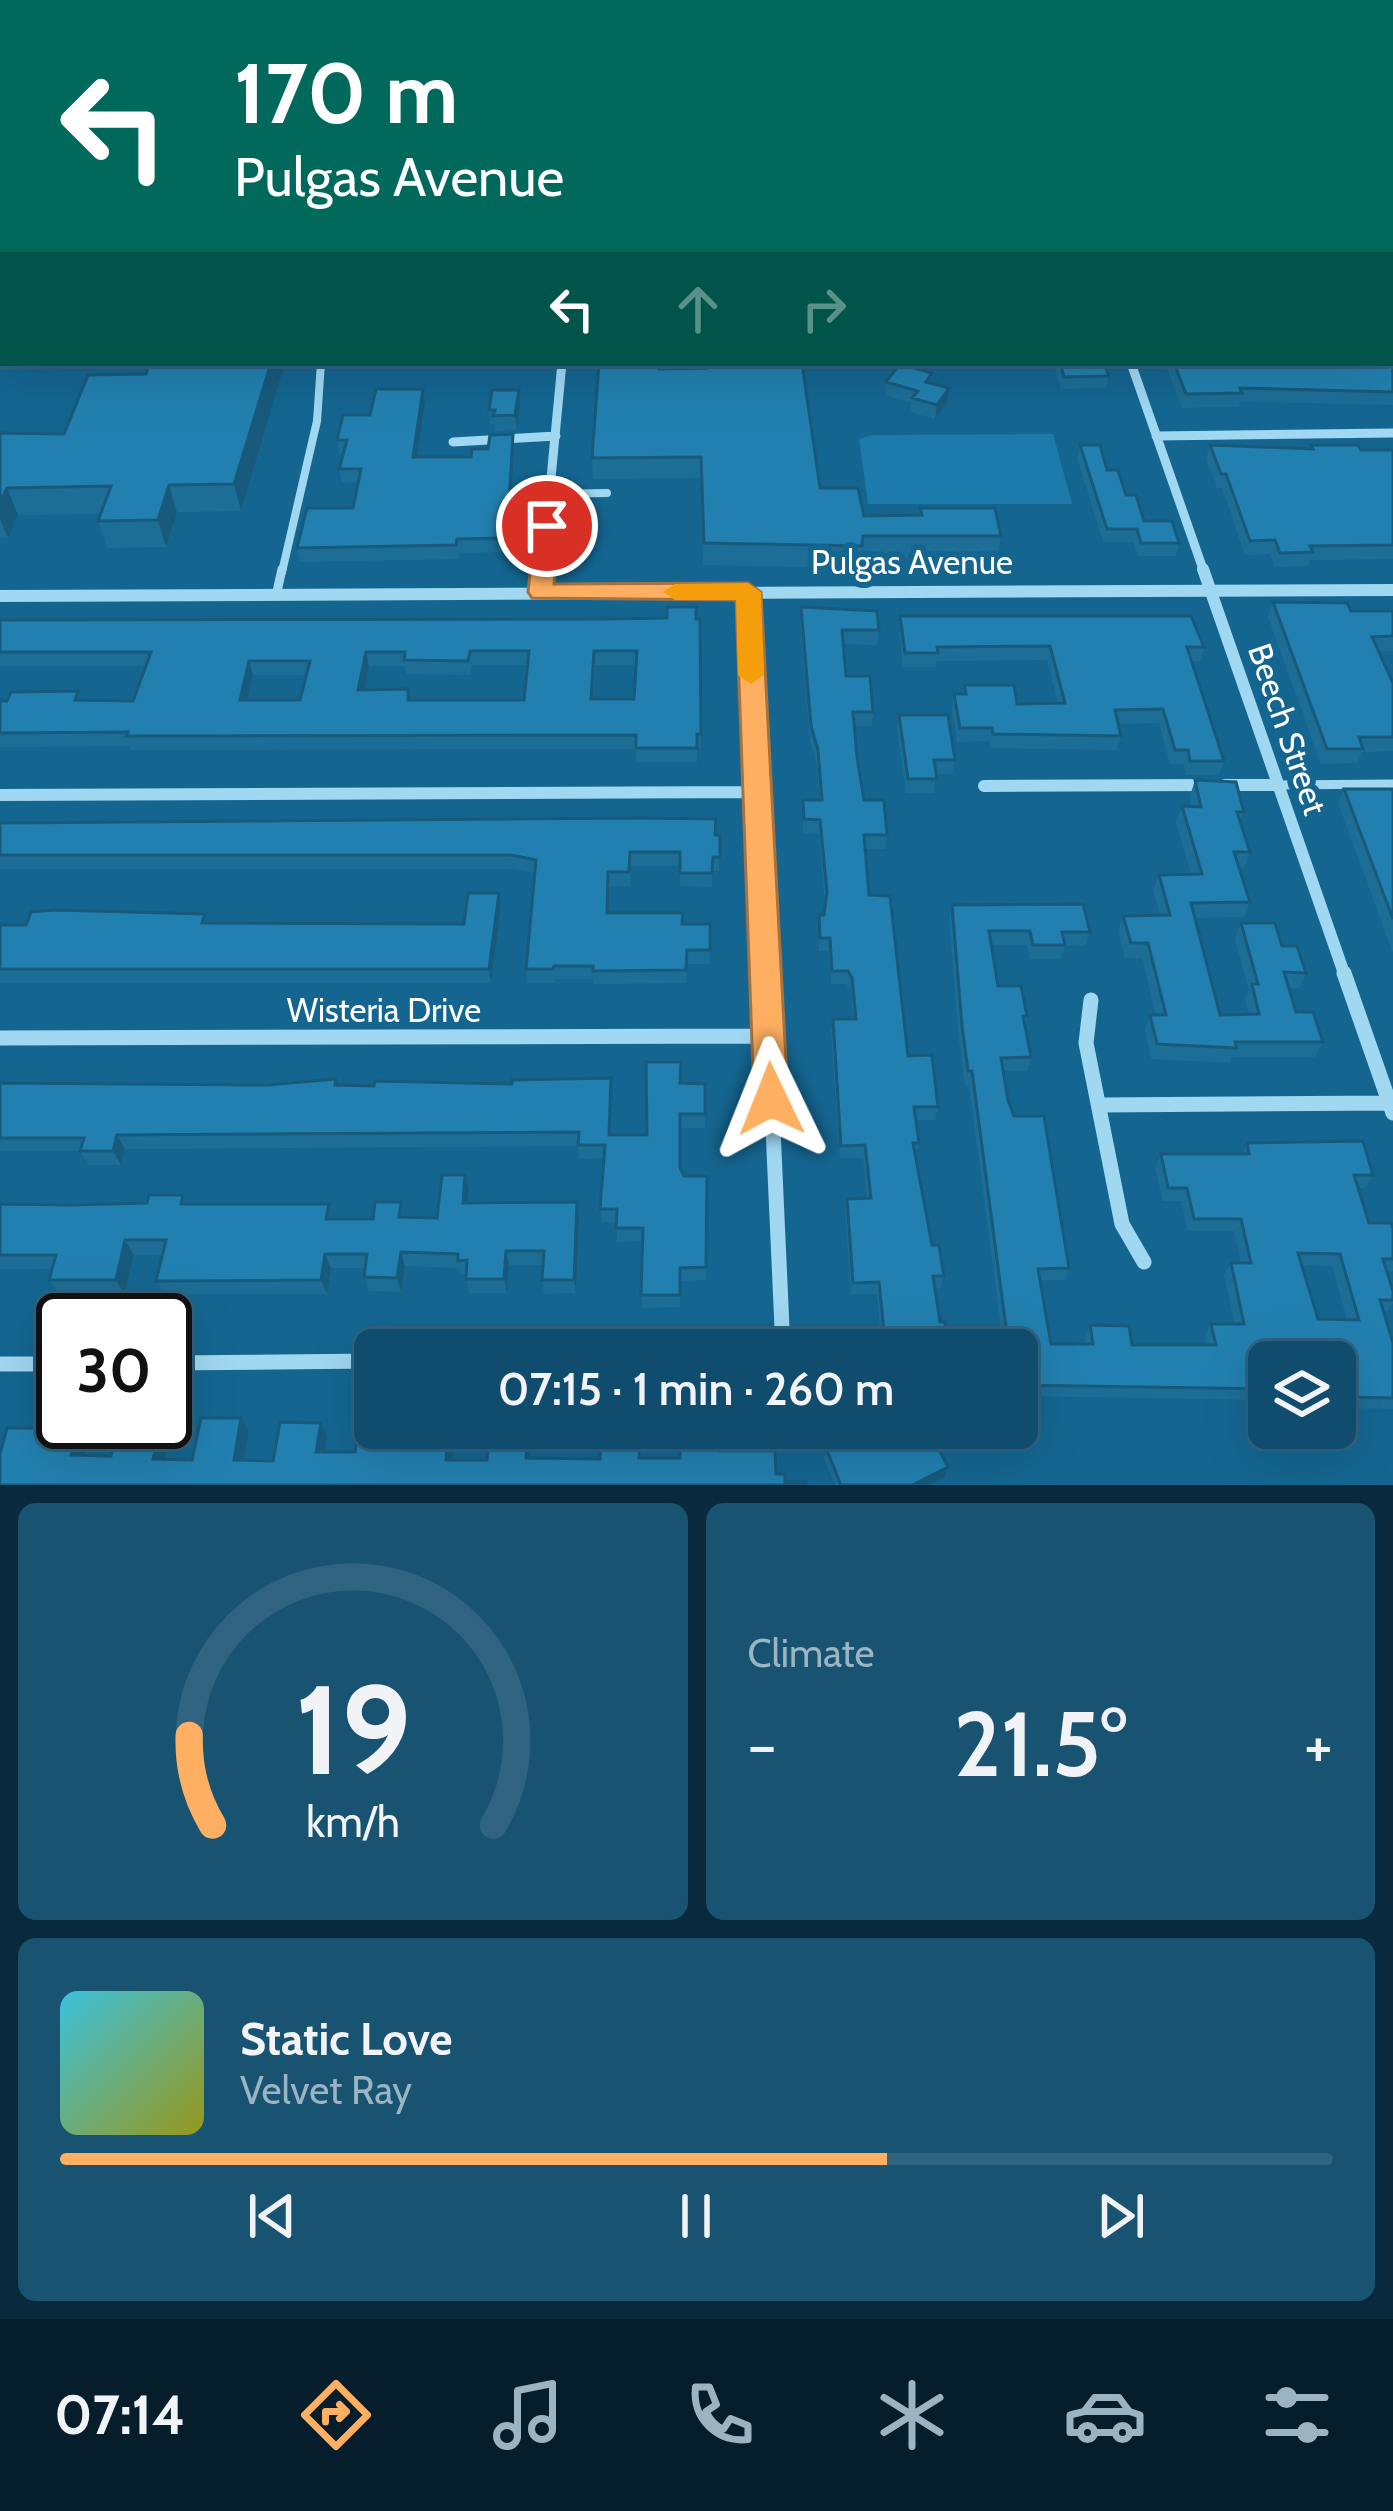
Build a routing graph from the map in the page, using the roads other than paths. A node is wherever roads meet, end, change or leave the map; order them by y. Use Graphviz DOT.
graph roads {
  1 [pos="321,366"];
  2 [pos="562,366"];
  3 [pos="1132,366"];
  4 [pos="1393,434"];
  5 [pos="556,436"];
  6 [pos="1156,436"];
  7 [pos="453,442"];
  8 [pos="607,493"];
  9 [pos="550,494"];
  10 [pos="1393,590"];
  11 [pos="1212,591"];
  12 [pos="541,592"];
  13 [pos="748,592"];
  14 [pos="0,596"];
  15 [pos="276,596"];
  16 [pos="1393,784"];
  17 [pos="1278,785"];
  18 [pos="984,786"];
  19 [pos="755,792"];
  20 [pos="0,795"];
  21 [pos="1090,1000"];
  22 [pos="768,1036"];
  23 [pos="0,1038"];
  24 [pos="1099,1105"];
  25 [pos="1391,1108"];
  26 [pos="1144,1262"];
  27 [pos="782,1329"];
  28 [pos="354,1360"];
  29 [pos="192,1363"];
  30 [pos="0,1364"];
  31 [pos="36,1364"];
  1 -- 15 [label="lane"];
  2 -- 5 [label="street"];
  3 -- 6 [label="street, Beech Street"];
  4 -- 6 [label="street"];
  5 -- 7 [label="street"];
  5 -- 9 [label="street"];
  6 -- 11 [label="street, Beech Street"];
  8 -- 9 [label="lane"];
  9 -- 12 [label="street"];
  10 -- 11 [label="street, Pulgas Avenue"];
  11 -- 13 [label="street, Pulgas Avenue"];
  11 -- 17 [label="street, Beech Street"];
  12 -- 13 [label="street, Pulgas Avenue"];
  12 -- 15 [label="street, Pulgas Avenue"];
  13 -- 19 [label="street"];
  14 -- 15 [label="street, Pulgas Avenue"];
  16 -- 17 [label="lane"];
  17 -- 18 [label="street"];
  17 -- 25 [label="street, Beech Street"];
  19 -- 20 [label="street"];
  19 -- 22 [label="street"];
  21 -- 24 [label="street"];
  22 -- 23 [label="street, Wisteria Drive"];
  22 -- 27 [label="street"];
  24 -- 25 [label="street"];
  24 -- 26 [label="street"];
  28 -- 29 [label="street"];
  30 -- 31 [label="street"];
}
